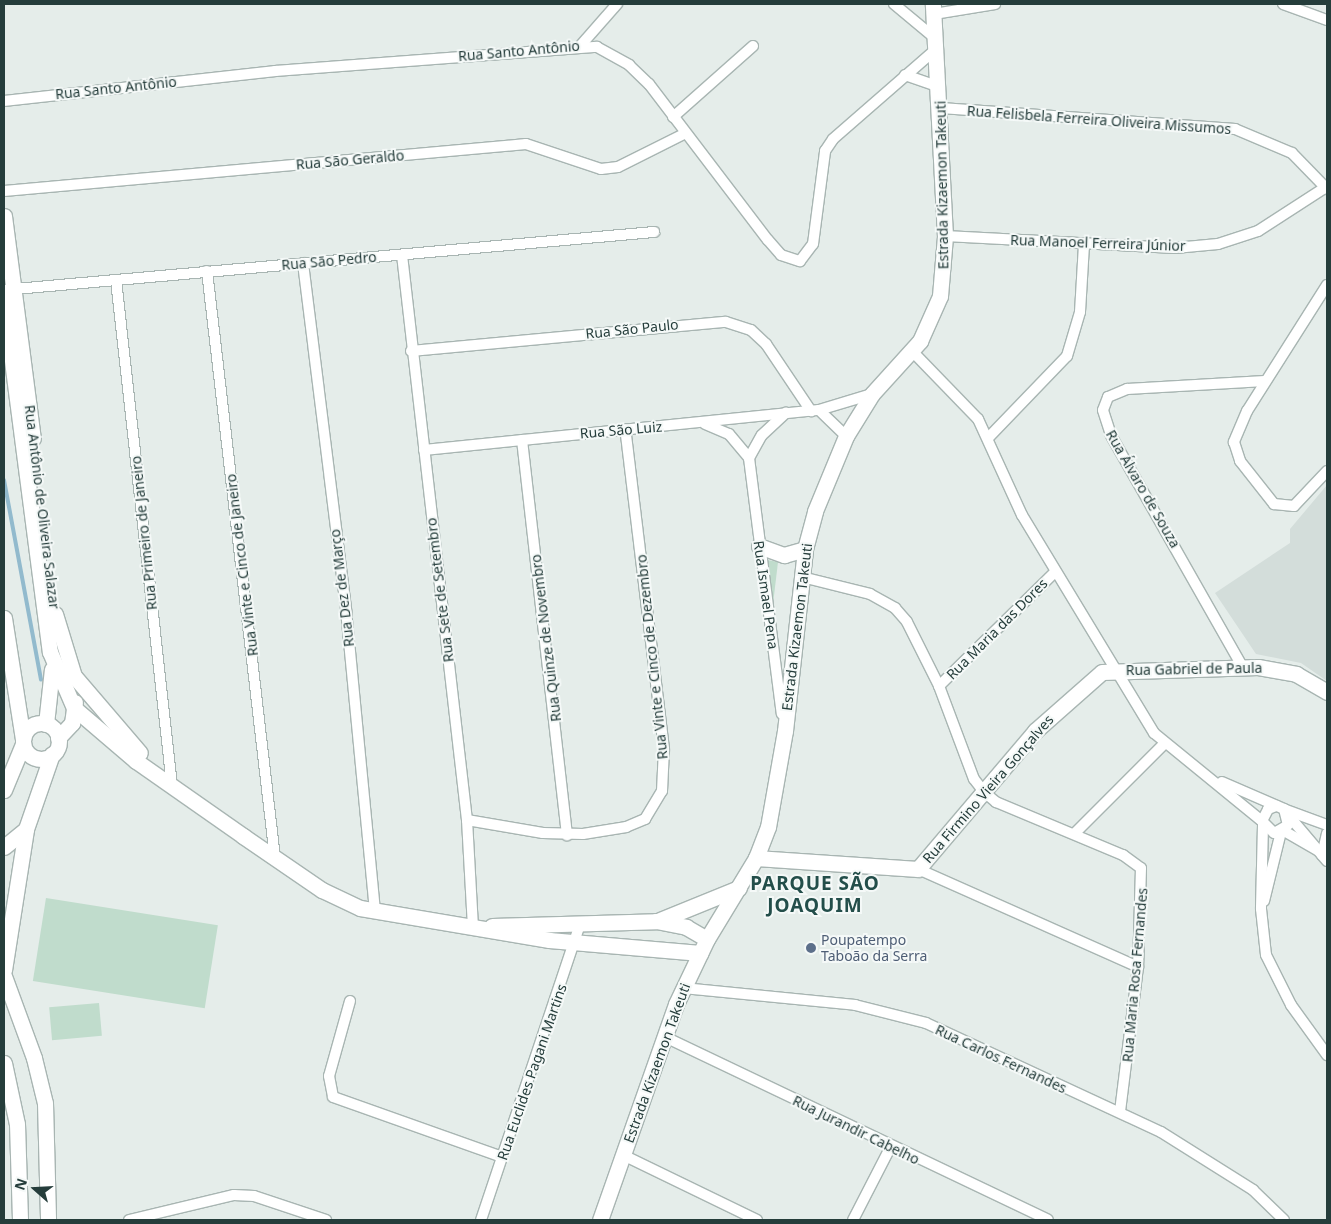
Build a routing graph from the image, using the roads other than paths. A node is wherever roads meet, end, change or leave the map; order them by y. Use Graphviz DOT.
graph roads {
  1 [pos="617,4"];
  2 [pos="894,4"];
  3 [pos="995,4"];
  4 [pos="1283,4"];
  5 [pos="933,9"];
  6 [pos="1327,20"];
  7 [pos="935,44"];
  8 [pos="581,45"];
  9 [pos="753,46"];
  10 [pos="905,75"];
  11 [pos="939,87"];
  12 [pos="4,101"];
  13 [pos="941,108"];
  14 [pos="673,118"];
  15 [pos="684,134"];
  16 [pos="1327,188"];
  17 [pos="4,191"];
  18 [pos="4,216"];
  19 [pos="654,232"];
  20 [pos="945,236"];
  21 [pos="1084,245"];
  22 [pos="402,254"];
  23 [pos="303,264"];
  24 [pos="207,272"];
  25 [pos="116,280"];
  26 [pos="1327,285"];
  27 [pos="7,293"];
  28 [pos="411,351"];
  29 [pos="912,351"];
  30 [pos="1265,381"];
  31 [pos="872,394"];
  32 [pos="815,411"];
  33 [pos="787,412"];
  34 [pos="704,424"];
  35 [pos="625,429"];
  36 [pos="846,436"];
  37 [pos="988,438"];
  38 [pos="522,440"];
  39 [pos="424,450"];
  40 [pos="749,458"];
  41 [pos="1327,471"];
  42 [pos="759,546"];
  43 [pos="805,549"];
  44 [pos="1055,572"];
  45 [pos="802,576"];
  46 [pos="4,618"];
  47 [pos="50,652"];
  48 [pos="1242,666"];
  49 [pos="1116,670"];
  50 [pos="74,676"];
  51 [pos="939,686"];
  52 [pos="1327,692"];
  53 [pos="74,708"];
  54 [pos="106,719"];
  55 [pos="48,724"];
  56 [pos="785,731"];
  57 [pos="58,738"];
  58 [pos="23,742"];
  59 [pos="1164,744"];
  60 [pos="52,754"];
  61 [pos="151,769"];
  62 [pos="1217,780"];
  63 [pos="172,786"];
  64 [pos="4,790"];
  65 [pos="984,792"];
  66 [pos="1283,810"];
  67 [pos="467,820"];
  68 [pos="1263,823"];
  69 [pos="1327,825"];
  70 [pos="26,829"];
  71 [pos="1282,832"];
  72 [pos="1075,833"];
  73 [pos="1327,834"];
  74 [pos="567,835"];
  75 [pos="4,847"];
  76 [pos="1322,856"];
  77 [pos="275,858"];
  78 [pos="756,858"];
  79 [pos="918,869"];
  80 [pos="739,888"];
  81 [pos="1261,909"];
  82 [pos="375,913"];
  83 [pos="656,921"];
  84 [pos="580,924"];
  85 [pos="480,926"];
  86 [pos="707,939"];
  87 [pos="577,943"];
  88 [pos="700,953"];
  89 [pos="1138,967"];
  90 [pos="4,970"];
  91 [pos="4,976"];
  92 [pos="683,988"];
  93 [pos="350,1001"];
  94 [pos="665,1037"];
  95 [pos="1327,1056"];
  96 [pos="4,1063"];
  97 [pos="1120,1112"];
  98 [pos="891,1146"];
  99 [pos="623,1155"];
  100 [pos="502,1157"];
  101 [pos="20,1220"];
  102 [pos="48,1220"];
  103 [pos="129,1220"];
  104 [pos="326,1220"];
  105 [pos="481,1220"];
  106 [pos="600,1220"];
  107 [pos="757,1220"];
  108 [pos="853,1220"];
  109 [pos="1048,1220"];
  110 [pos="1284,1220"];
  1 -- 8 [label="street"];
  2 -- 7 [label="street"];
  3 -- 5 [label="street"];
  4 -- 6 [label="street"];
  5 -- 7 [label="street, Estrada Kizaemon Takeuti"];
  7 -- 10 [label="street, Rua Santo Antônio"];
  7 -- 11 [label="street, Estrada Kizaemon Takeuti"];
  8 -- 12 [label="street, Rua Santo Antônio"];
  8 -- 14 [label="street, Rua Santo Antônio"];
  9 -- 14 [label="street"];
  10 -- 11 [label="street"];
  10 -- 15 [label="street, Rua Santo Antônio"];
  11 -- 13 [label="street, Estrada Kizaemon Takeuti"];
  13 -- 16 [label="street, Rua Felisbela Ferreira Oliveira Missumos"];
  13 -- 20 [label="street, Estrada Kizaemon Takeuti"];
  14 -- 15 [label="street, Rua Santo Antônio"];
  15 -- 17 [label="street, Rua São Geraldo"];
  16 -- 21 [label="street, Rua Manoel Ferreira Júnior"];
  18 -- 27 [label="street, Rua Antônio de Oliveira Salazar"];
  19 -- 22 [label="street, Rua São Pedro"];
  20 -- 21 [label="street, Rua Manoel Ferreira Júnior"];
  20 -- 29 [label="street, Estrada Kizaemon Takeuti"];
  21 -- 37 [label="street"];
  22 -- 23 [label="street, Rua São Pedro"];
  22 -- 28 [label="street, Rua Sete de Setembro"];
  23 -- 24 [label="street, Rua São Pedro"];
  23 -- 82 [label="street, Rua Dez de Março"];
  24 -- 25 [label="street, Rua São Pedro"];
  24 -- 77 [label="street, Rua Vinte e Cinco de Janeiro"];
  25 -- 27 [label="street, Rua São Pedro"];
  25 -- 63 [label="street, Rua Primeiro de Janeiro"];
  26 -- 30 [label="street"];
  27 -- 47 [label="street, Rua Antônio de Oliveira Salazar"];
  27 -- 50 [label="street, Rua Antônio de Oliveira Salazar"];
  28 -- 32 [label="street, Rua São Paulo"];
  28 -- 39 [label="street, Rua Sete de Setembro"];
  29 -- 31 [label="street, Estrada Kizaemon Takeuti"];
  29 -- 37 [label="street"];
  30 -- 41 [label="street"];
  30 -- 48 [label="street, Rua Álvaro de Souza"];
  31 -- 32 [label="street, Rua São Luiz"];
  31 -- 36 [label="street, Estrada Kizaemon Takeuti"];
  32 -- 33 [label="street, Rua São Luiz"];
  32 -- 36 [label="street"];
  33 -- 34 [label="street, Rua São Luiz"];
  33 -- 40 [label="street"];
  34 -- 35 [label="street, Rua São Luiz"];
  34 -- 40 [label="street"];
  35 -- 38 [label="street, Rua São Luiz"];
  35 -- 74 [label="street, Rua Vinte e Cinco de Dezembro"];
  36 -- 43 [label="street, Estrada Kizaemon Takeuti"];
  37 -- 44 [label="street"];
  38 -- 39 [label="street, Rua São Luiz"];
  38 -- 74 [label="street, Rua Quinze de Novembro"];
  39 -- 67 [label="street, Rua Sete de Setembro"];
  40 -- 42 [label="street, Rua Ismael Pena"];
  42 -- 43 [label="street"];
  42 -- 56 [label="street, Rua Ismael Pena"];
  43 -- 45 [label="street, Estrada Kizaemon Takeuti"];
  44 -- 49 [label="street"];
  44 -- 51 [label="street, Rua Maria das Dores"];
  45 -- 51 [label="street, Rua Maria Rosa Fernandes"];
  45 -- 56 [label="street, Estrada Kizaemon Takeuti"];
  46 -- 58 [label="street"];
  47 -- 53 [label="street, Rua Antônio de Oliveira Salazar"];
  47 -- 55 [label="street"];
  48 -- 49 [label="street, Rua Gabriel de Paula"];
  48 -- 52 [label="street, Rua Gabriel de Paula"];
  49 -- 59 [label="street"];
  49 -- 65 [label="street, Rua Firmino Vieira Gonçalves"];
  50 -- 53 [label="street"];
  50 -- 54 [label="street, Rua Antônio de Oliveira Salazar"];
  51 -- 65 [label="street, Rua Maria Rosa Fernandes"];
  53 -- 54 [label="street"];
  53 -- 55 [label="street"];
  53 -- 57 [label="street"];
  53 -- 61 [label="street, Rua Antônio de Oliveira Salazar"];
  54 -- 61 [label="street, Rua Antônio de Oliveira Salazar"];
  55 -- 57 [label="street"];
  55 -- 58 [label="street"];
  56 -- 78 [label="street, Estrada Kizaemon Takeuti"];
  57 -- 60 [label="street"];
  58 -- 60 [label="street"];
  58 -- 64 [label="street"];
  59 -- 62 [label="street"];
  59 -- 72 [label="street"];
  60 -- 70 [label="street"];
  61 -- 63 [label="street, Rua Antônio de Oliveira Salazar"];
  62 -- 66 [label="street"];
  62 -- 68 [label="street"];
  63 -- 77 [label="street, Rua Antônio de Oliveira Salazar"];
  65 -- 72 [label="street, Rua Maria Rosa Fernandes"];
  65 -- 79 [label="street, Rua Firmino Vieira Gonçalves"];
  66 -- 68 [label="street"];
  66 -- 69 [label="street"];
  66 -- 71 [label="street"];
  66 -- 76 [label="street"];
  67 -- 74 [label="street, Rua Vinte e Cinco de Dezembro"];
  67 -- 85 [label="street, Rua Sete de Setembro"];
  68 -- 71 [label="street"];
  68 -- 81 [label="street"];
  70 -- 75 [label="street"];
  70 -- 90 [label="street"];
  71 -- 76 [label="street"];
  71 -- 81 [label="street"];
  72 -- 89 [label="street, Rua Maria Rosa Fernandes"];
  73 -- 76 [label="street"];
  77 -- 82 [label="street, Rua Antônio de Oliveira Salazar"];
  78 -- 79 [label="street, Rua Firmino Vieira Gonçalves"];
  78 -- 80 [label="street, Estrada Kizaemon Takeuti"];
  79 -- 89 [label="street"];
  80 -- 83 [label="street"];
  80 -- 86 [label="street, Estrada Kizaemon Takeuti"];
  81 -- 95 [label="street"];
  82 -- 85 [label="street, Rua Antônio de Oliveira Salazar"];
  83 -- 84 [label="street, Rua Antônio de Oliveira Salazar"];
  83 -- 86 [label="street, Rua Antônio de Oliveira Salazar"];
  84 -- 85 [label="street, Rua Antônio de Oliveira Salazar"];
  84 -- 87 [label="street, Rua Euclides Pagani Martins"];
  85 -- 87 [label="street, Rua Antônio de Oliveira Salazar"];
  86 -- 88 [label="street, Estrada Kizaemon Takeuti"];
  87 -- 88 [label="street, Rua Antônio de Oliveira Salazar"];
  87 -- 100 [label="street, Rua Euclides Pagani Martins"];
  88 -- 92 [label="street, Estrada Kizaemon Takeuti"];
  89 -- 97 [label="street, Rua Maria Rosa Fernandes"];
  91 -- 102 [label="street"];
  92 -- 94 [label="street, Estrada Kizaemon Takeuti"];
  92 -- 97 [label="street, Rua Carlos Fernandes"];
  93 -- 100 [label="street"];
  94 -- 98 [label="street, Rua Jurandir Cabelho"];
  94 -- 99 [label="street, Estrada Kizaemon Takeuti"];
  96 -- 101 [label="street"];
  97 -- 110 [label="street, Rua Carlos Fernandes"];
  98 -- 108 [label="street"];
  98 -- 109 [label="street, Rua Jurandir Cabelho"];
  99 -- 106 [label="street, Estrada Kizaemon Takeuti"];
  99 -- 107 [label="street"];
  100 -- 105 [label="street, Rua Euclides Pagani Martins"];
  103 -- 104 [label="street"];
}
